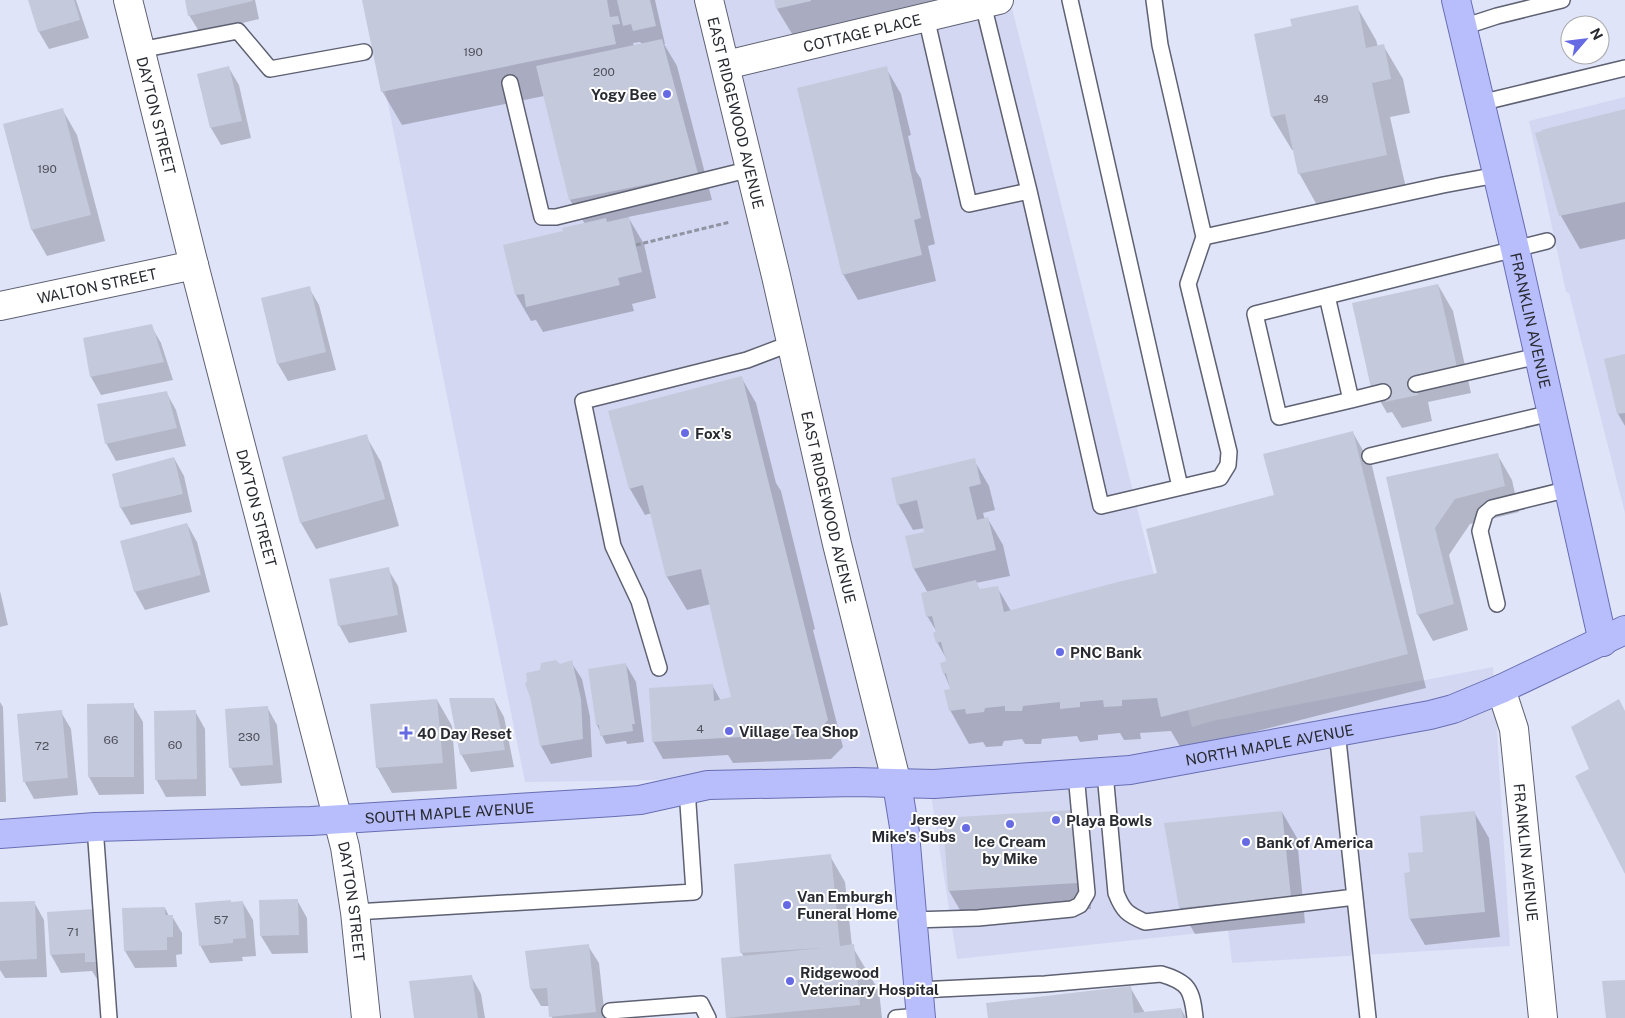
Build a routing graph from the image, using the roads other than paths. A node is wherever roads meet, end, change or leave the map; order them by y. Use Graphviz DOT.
graph roads {
  1 [pos="128,0"];
  2 [pos="709,0"];
  3 [pos="1070,0"];
  4 [pos="1154,0"];
  5 [pos="1456,0"];
  6 [pos="1562,0"];
  7 [pos="988,1"];
  8 [pos="926,17"];
  9 [pos="1463,26"];
  10 [pos="140,50"];
  11 [pos="364,52"];
  12 [pos="726,65"];
  13 [pos="1625,68"];
  14 [pos="510,83"];
  15 [pos="1480,103"];
  16 [pos="751,168"];
  17 [pos="1497,175"];
  18 [pos="1029,191"];
  19 [pos="1204,237"];
  20 [pos="1547,241"];
  21 [pos="1515,249"];
  22 [pos="194,265"];
  23 [pos="1327,296"];
  24 [pos="0,306"];
  25 [pos="792,343"];
  26 [pos="1538,356"];
  27 [pos="1416,384"];
  28 [pos="1384,392"];
  29 [pos="1351,400"];
  30 [pos="1552,413"];
  31 [pos="1370,456"];
  32 [pos="1180,487"];
  33 [pos="1569,489"];
  34 [pos="1497,604"];
  35 [pos="1614,636"];
  36 [pos="659,668"];
  37 [pos="1501,689"];
  38 [pos="1337,731"];
  39 [pos="1105,773"];
  40 [pos="1076,774"];
  41 [pos="898,784"];
  42 [pos="687,790"];
  43 [pos="337,819"];
  44 [pos="95,827"];
  45 [pos="0,834"];
  46 [pos="1355,897"];
  47 [pos="355,912"];
  48 [pos="912,920"];
  49 [pos="610,1011"];
  50 [pos="914,1011"];
  51 [pos="109,1018"];
  52 [pos="366,1018"];
  53 [pos="708,1018"];
  54 [pos="1195,1018"];
  55 [pos="1368,1018"];
  56 [pos="1543,1018"];
  1 -- 10 [label="street, DAYTON STREET"];
  2 -- 12 [label="street, EAST RIDGEWOOD AVENUE"];
  3 -- 32 [label="lane"];
  4 -- 19 [label="lane"];
  5 -- 9 [label="main road, FRANKLIN AVENUE"];
  6 -- 9 [label="lane"];
  7 -- 8 [label="street, COTTAGE PLACE"];
  7 -- 18 [label="lane"];
  8 -- 12 [label="street, COTTAGE PLACE"];
  8 -- 18 [label="lane"];
  9 -- 15 [label="main road, FRANKLIN AVENUE"];
  10 -- 11 [label="lane"];
  10 -- 22 [label="street, DAYTON STREET"];
  12 -- 16 [label="street, EAST RIDGEWOOD AVENUE"];
  13 -- 15 [label="lane"];
  14 -- 16 [label="lane"];
  15 -- 17 [label="main road, FRANKLIN AVENUE"];
  16 -- 25 [label="street, EAST RIDGEWOOD AVENUE"];
  17 -- 19 [label="lane"];
  17 -- 21 [label="main road, FRANKLIN AVENUE"];
  18 -- 32 [label="lane"];
  19 -- 32 [label="lane"];
  20 -- 21 [label="lane"];
  21 -- 23 [label="lane"];
  21 -- 26 [label="main road, FRANKLIN AVENUE"];
  22 -- 24 [label="street, WALTON STREET"];
  22 -- 43 [label="street, DAYTON STREET"];
  23 -- 29 [label="lane"];
  23 -- 29 [label="lane"];
  25 -- 36 [label="lane"];
  25 -- 41 [label="street, EAST RIDGEWOOD AVENUE"];
  26 -- 27 [label="lane"];
  26 -- 30 [label="main road, FRANKLIN AVENUE"];
  28 -- 29 [label="lane"];
  30 -- 31 [label="lane"];
  30 -- 33 [label="main road, FRANKLIN AVENUE"];
  33 -- 34 [label="lane"];
  33 -- 35 [label="main road, FRANKLIN AVENUE"];
  35 -- 37 [label="main road, NORTH MAPLE AVENUE"];
  37 -- 38 [label="main road, NORTH MAPLE AVENUE"];
  37 -- 56 [label="street, FRANKLIN AVENUE"];
  38 -- 39 [label="main road, NORTH MAPLE AVENUE"];
  38 -- 46 [label="lane"];
  39 -- 40 [label="main road, NORTH MAPLE AVENUE"];
  39 -- 46 [label="lane"];
  40 -- 41 [label="main road, NORTH MAPLE AVENUE"];
  40 -- 48 [label="lane"];
  41 -- 42 [label="main road, SOUTH MAPLE AVENUE"];
  41 -- 48 [label="main road, EAST RIDGEWOOD AVENUE"];
  42 -- 43 [label="main road, SOUTH MAPLE AVENUE"];
  42 -- 47 [label="lane"];
  43 -- 44 [label="main road, SOUTH MAPLE AVENUE"];
  43 -- 47 [label="street, DAYTON STREET"];
  44 -- 45 [label="main road, SOUTH MAPLE AVENUE"];
  44 -- 51 [label="lane"];
  46 -- 55 [label="lane"];
  47 -- 52 [label="street, DAYTON STREET"];
  48 -- 50 [label="main road, EAST RIDGEWOOD AVENUE"];
  49 -- 53 [label="lane"];
  50 -- 54 [label="lane"];
}
